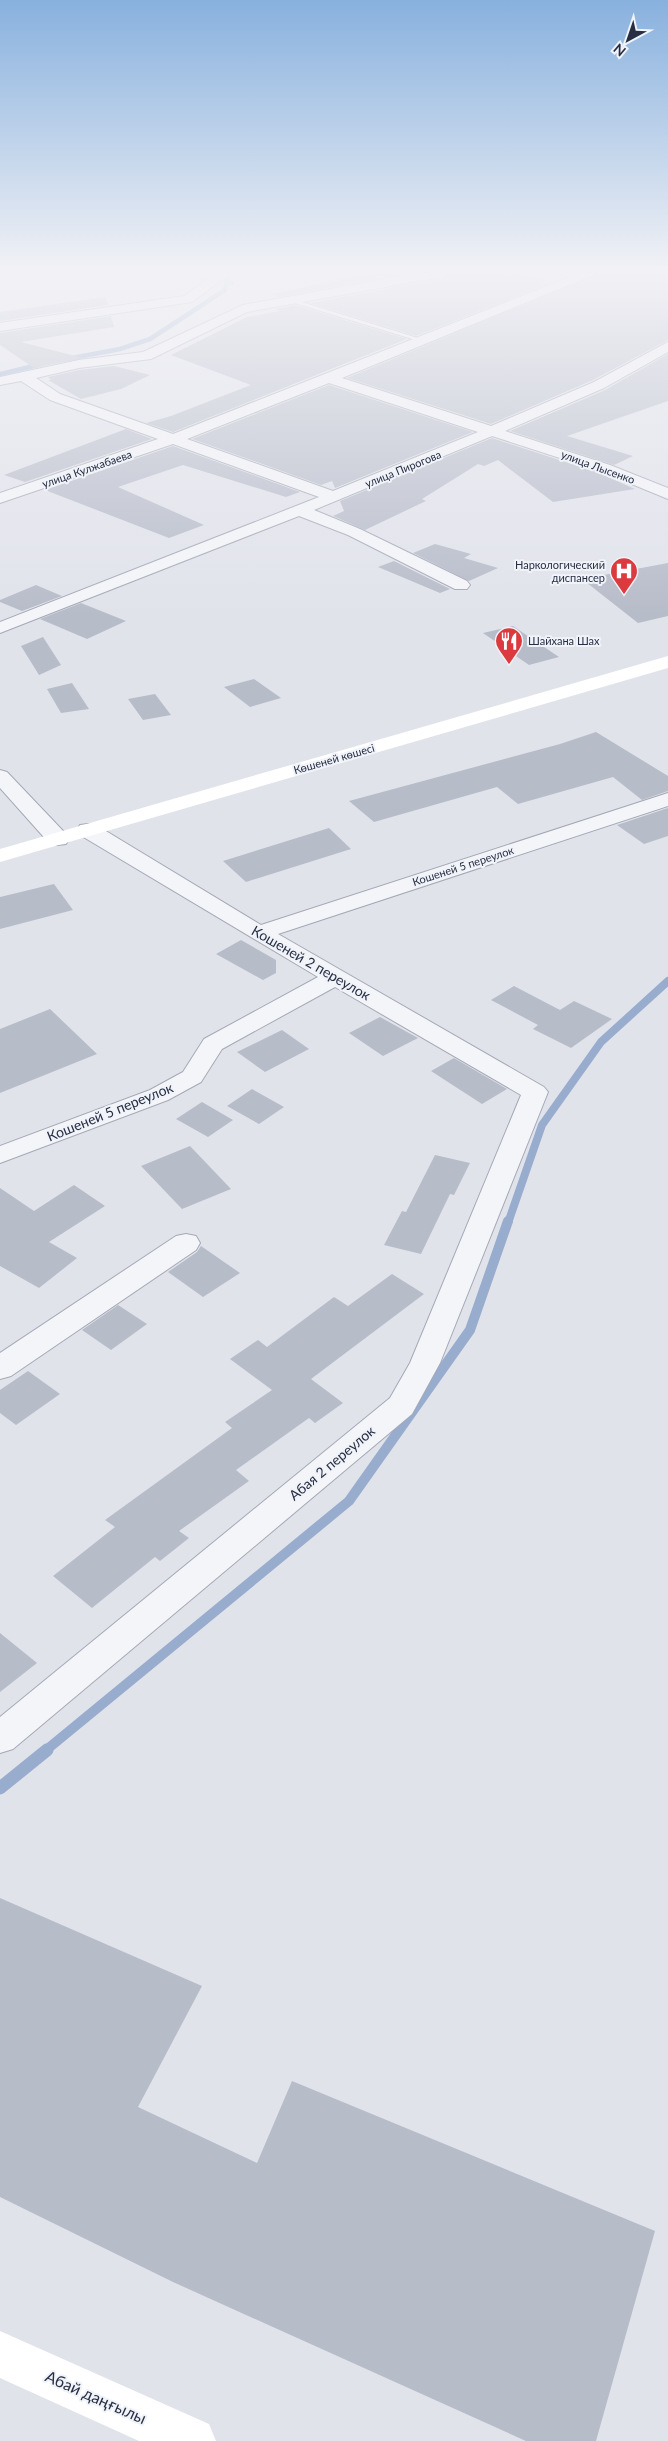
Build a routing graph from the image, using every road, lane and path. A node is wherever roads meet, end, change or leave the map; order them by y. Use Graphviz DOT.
graph roads {
  1 [pos="40,387"];
  2 [pos="304,387"];
  3 [pos="355,387"];
  4 [pos="594,387"];
  5 [pos="492,431"];
  6 [pos="173,439"];
  7 [pos="668,494"];
  8 [pos="334,497"];
  9 [pos="0,498"];
  10 [pos="299,510"];
  11 [pos="461,585"];
  12 [pos="0,628"];
  13 [pos="668,662"];
  14 [pos="0,776"];
  15 [pos="668,799"];
  16 [pos="88,830"];
  17 [pos="58,839"];
  18 [pos="0,856"];
  19 [pos="259,933"];
  20 [pos="335,977"];
  21 [pos="535,1092"];
  22 [pos="0,1155"];
  23 [pos="186,1243"];
  24 [pos="0,1368"];
  25 [pos="0,1738"];
  26 [pos="0,2354"];
  27 [pos="192,2441"];
  1 -- 6 [label="street"];
  2 -- 6 [label="street, улица Кулжабаева"];
  3 -- 5 [label="street, улица Лысенко"];
  4 -- 5 [label="street, улица Пирогова"];
  5 -- 7 [label="street, улица Лысенко"];
  5 -- 8 [label="street, улица Пирогова"];
  6 -- 8 [label="street"];
  6 -- 9 [label="street, улица Кулжабаева"];
  8 -- 10 [label="street, улица Пирогова"];
  10 -- 11 [label="street"];
  10 -- 12 [label="street, улица Пирогова"];
  13 -- 16 [label="main road, Көшеней көшесі"];
  14 -- 17 [label="street"];
  15 -- 19 [label="street, Кошеней 5 переулок"];
  16 -- 17 [label="main road, Көшеней көшесі"];
  16 -- 19 [label="street, Кошеней 2 переулок"];
  17 -- 18 [label="main road, Көшеней көшесі"];
  19 -- 20 [label="street, Кошеней 2 переулок"];
  20 -- 21 [label="street, Кошеней 2 переулок"];
  20 -- 22 [label="street, Кошеней 5 переулок"];
  21 -- 25 [label="street, Абая 2 переулок"];
  23 -- 24 [label="street"];
  26 -- 27 [label="main road, Абай даңғылы"];
}
